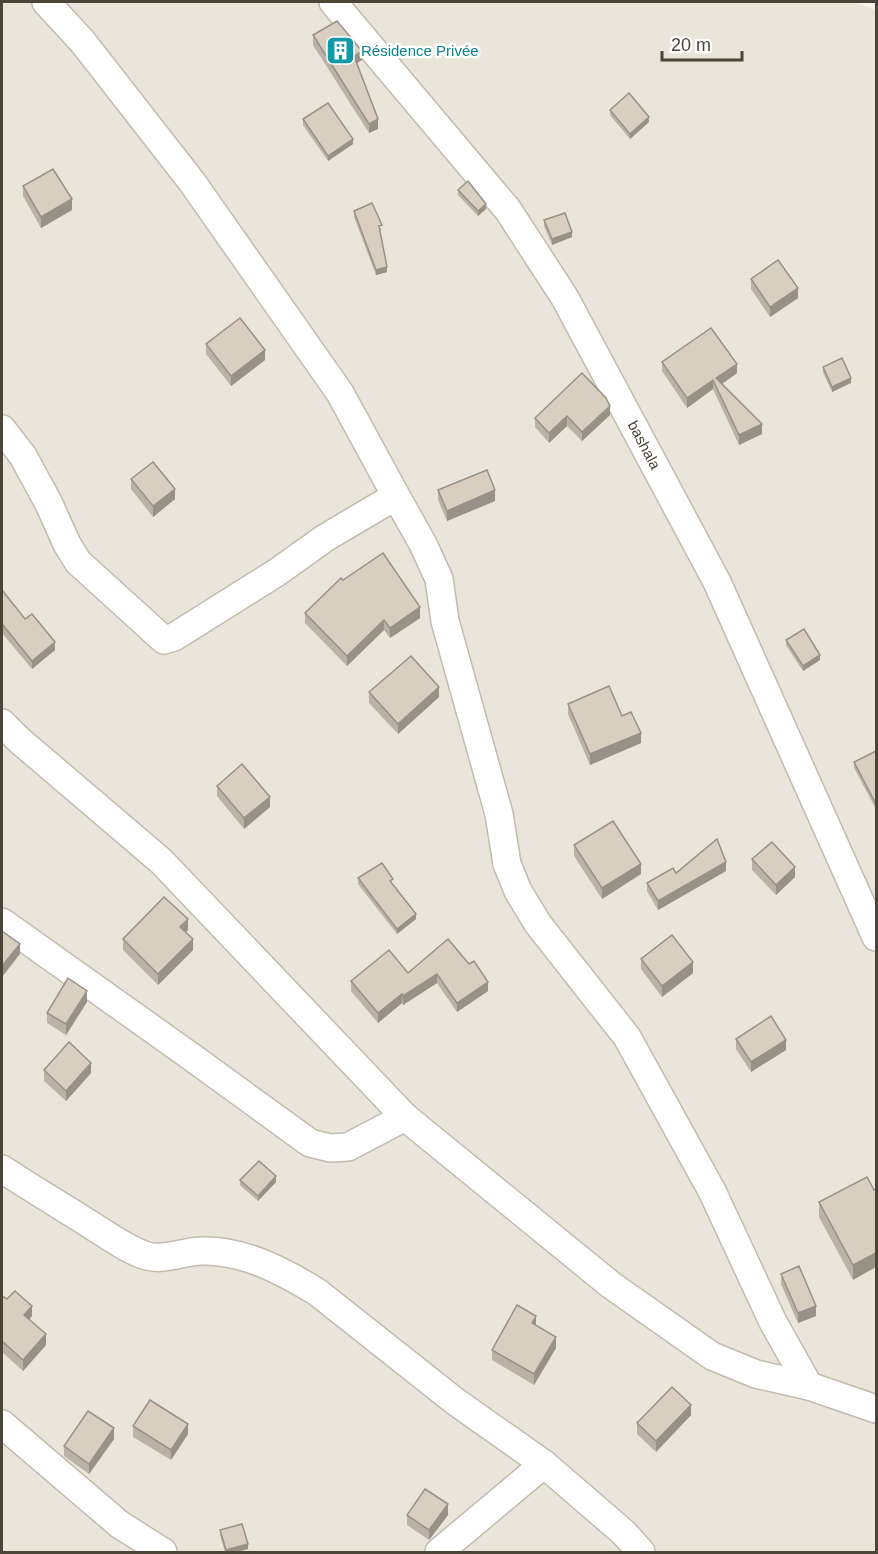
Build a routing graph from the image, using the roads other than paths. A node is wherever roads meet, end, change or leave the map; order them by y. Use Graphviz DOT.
graph roads {
  1 [pos="46,2"];
  2 [pos="333,2"];
  3 [pos="2,429"];
  4 [pos="396,496"];
  5 [pos="2,723"];
  6 [pos="2,922"];
  7 [pos="876,937"];
  8 [pos="405,1117"];
  9 [pos="2,1169"];
  10 [pos="809,1386"];
  11 [pos="876,1408"];
  12 [pos="2,1424"];
  13 [pos="544,1464"];
  14 [pos="163,1552"];
  15 [pos="439,1552"];
  16 [pos="641,1552"];
  1 -- 4 [label="street"];
  2 -- 7 [label="street, bashala"];
  3 -- 4 [label="street"];
  4 -- 10 [label="street"];
  5 -- 8 [label="street"];
  6 -- 8 [label="street"];
  8 -- 10 [label="street"];
  9 -- 13 [label="street"];
  10 -- 11 [label="street"];
  12 -- 14 [label="street"];
  13 -- 15 [label="street"];
  13 -- 16 [label="street"];
}
